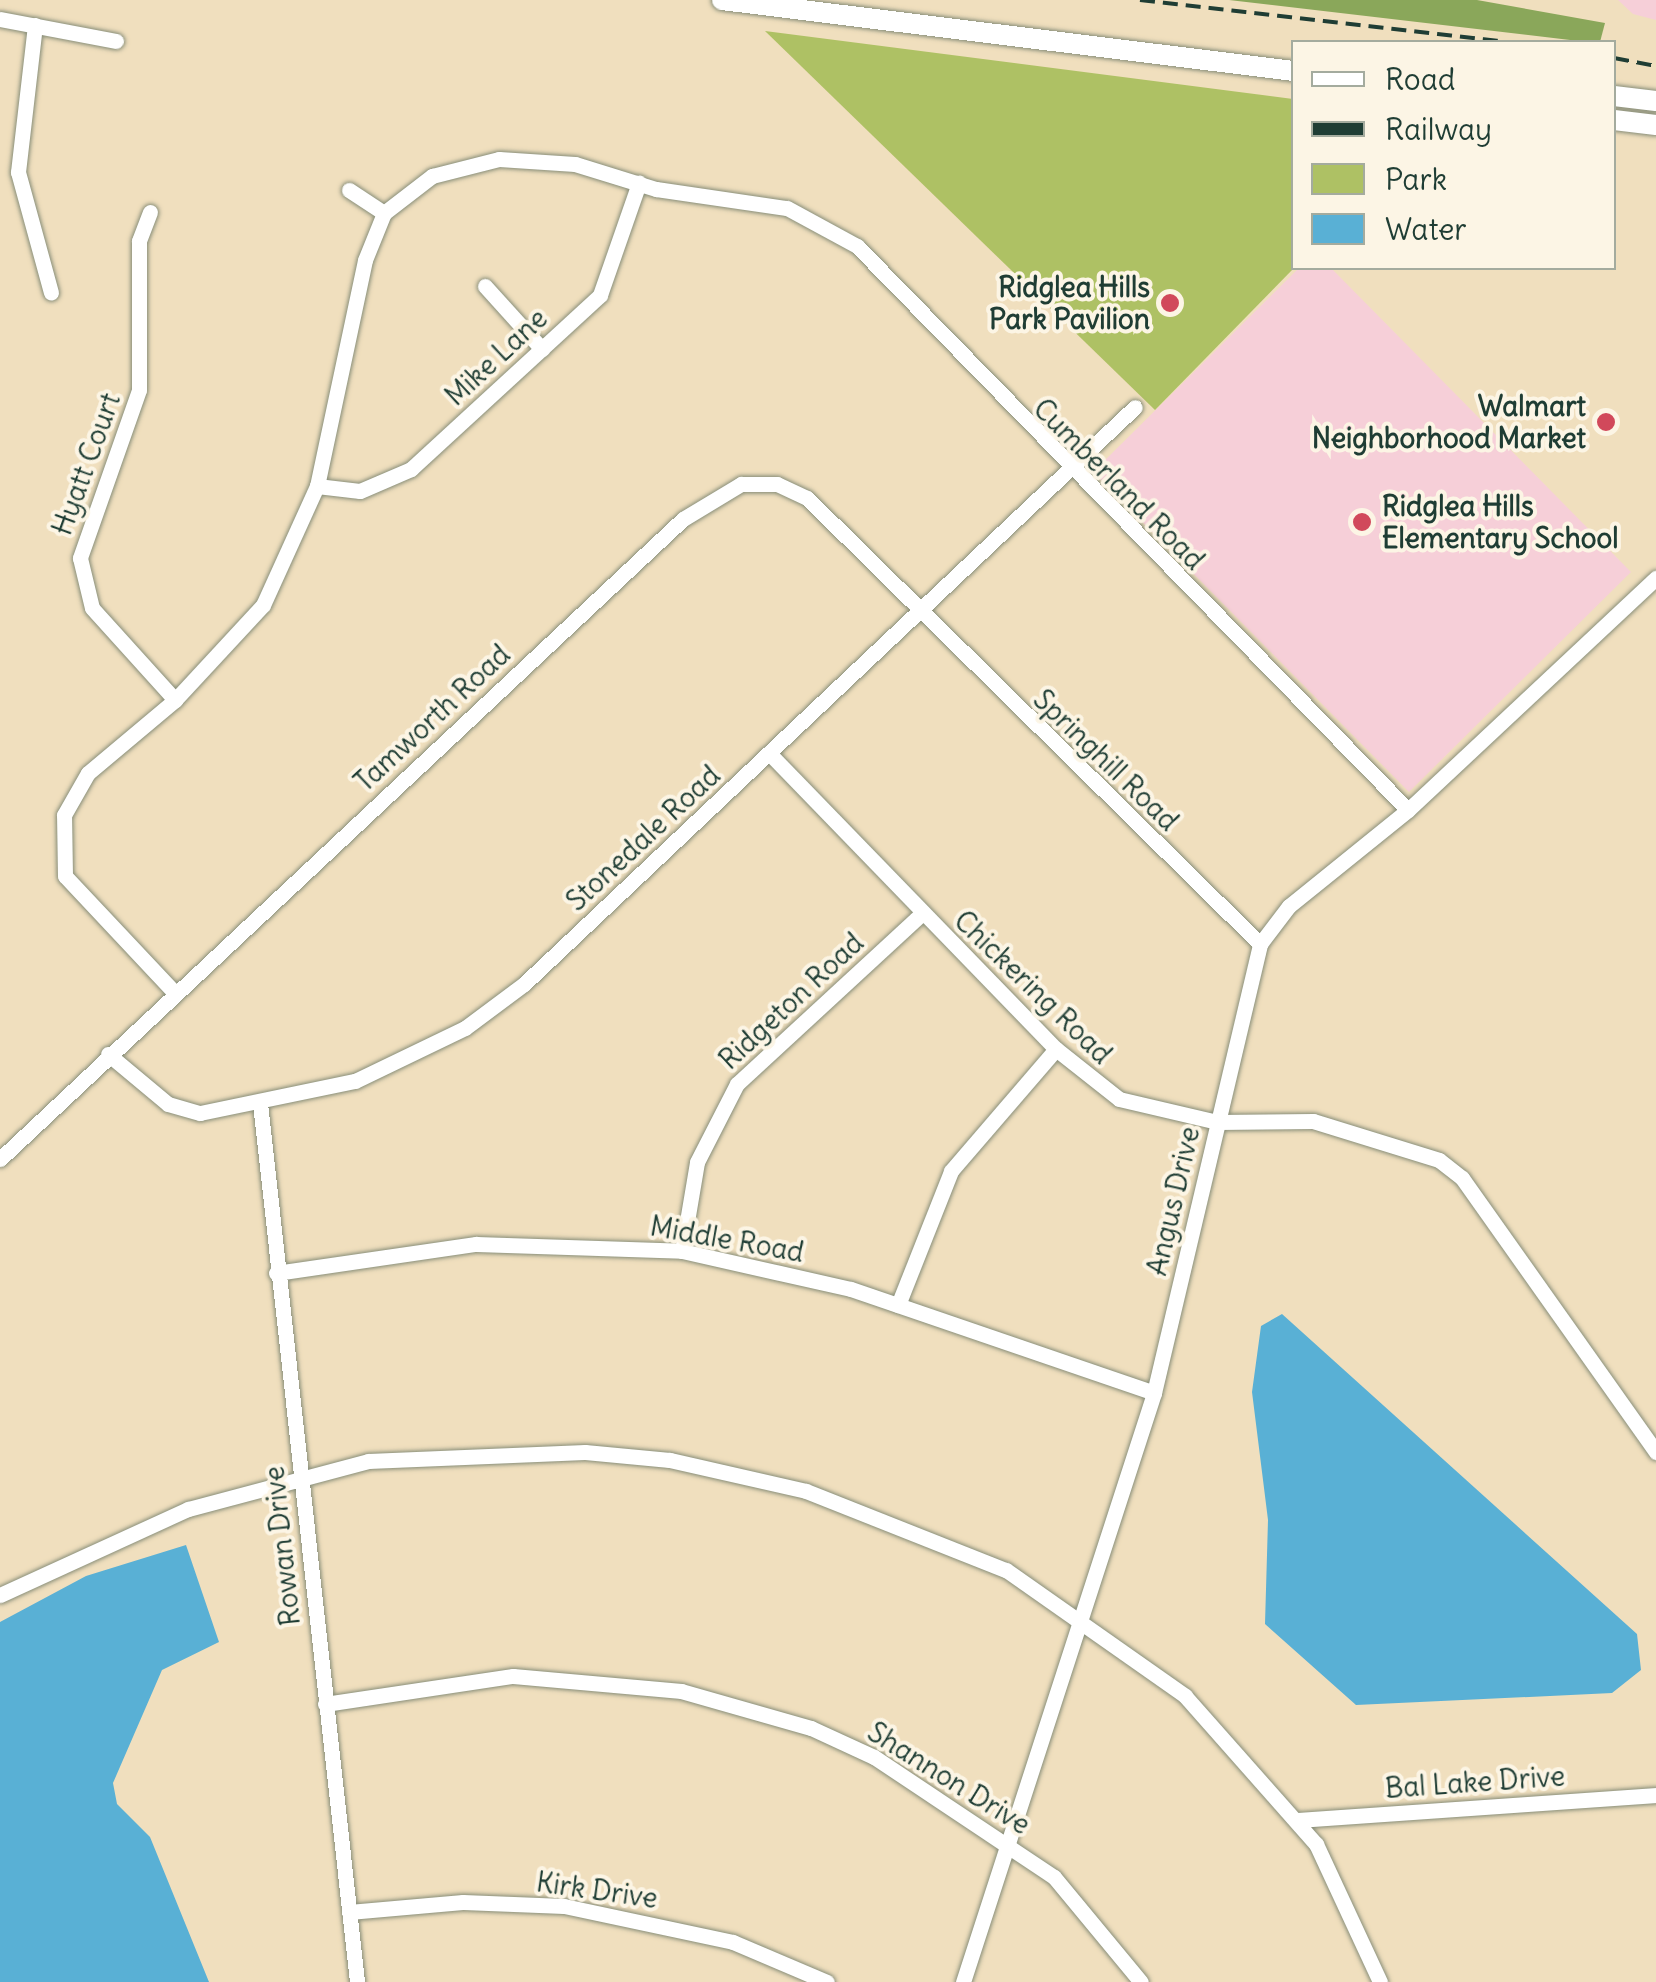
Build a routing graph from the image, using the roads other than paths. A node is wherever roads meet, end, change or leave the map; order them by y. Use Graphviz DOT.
graph roads {
  1 [pos="722,0"];
  2 [pos="0,19"];
  3 [pos="35,26"];
  4 [pos="116,41"];
  5 [pos="1291,71"];
  6 [pos="1616,96"];
  7 [pos="1656,102"];
  8 [pos="1616,120"];
  9 [pos="1656,125"];
  10 [pos="639,183"];
  11 [pos="349,190"];
  12 [pos="150,212"];
  13 [pos="384,214"];
  14 [pos="485,286"];
  15 [pos="51,293"];
  16 [pos="542,349"];
  17 [pos="1135,407"];
  18 [pos="1069,470"];
  19 [pos="318,486"];
  20 [pos="1656,578"];
  21 [pos="920,610"];
  22 [pos="175,700"];
  23 [pos="770,752"];
  24 [pos="1408,810"];
  25 [pos="921,914"];
  26 [pos="1260,944"];
  27 [pos="174,992"];
  28 [pos="1056,1049"];
  29 [pos="108,1054"];
  30 [pos="260,1103"];
  31 [pos="1218,1122"];
  32 [pos="0,1159"];
  33 [pos="682,1251"];
  34 [pos="276,1273"];
  35 [pos="898,1306"];
  36 [pos="1154,1393"];
  37 [pos="1656,1423"];
  38 [pos="1641,1432"];
  39 [pos="1656,1452"];
  40 [pos="299,1478"];
  41 [pos="0,1594"];
  42 [pos="1082,1616"];
  43 [pos="325,1704"];
  44 [pos="1656,1794"];
  45 [pos="1298,1820"];
  46 [pos="1009,1844"];
  47 [pos="349,1912"];
  48 [pos="357,1982"];
  49 [pos="827,1982"];
  50 [pos="964,1982"];
  51 [pos="1141,1982"];
  52 [pos="1380,1982"];
  1 -- 5 [label="main road"];
  2 -- 3 [label="street"];
  3 -- 4 [label="street"];
  3 -- 15 [label="street"];
  6 -- 7 [label="main road"];
  8 -- 9 [label="main road"];
  10 -- 13 [label="street, Cumberland Road"];
  10 -- 16 [label="street, Mike Lane"];
  10 -- 18 [label="street, Cumberland Road"];
  11 -- 13 [label="street"];
  12 -- 22 [label="street, Hyatt Court"];
  13 -- 19 [label="street"];
  14 -- 16 [label="street"];
  16 -- 19 [label="street, Mike Lane"];
  17 -- 18 [label="street, Stonedale Road"];
  18 -- 21 [label="street, Stonedale Road"];
  18 -- 24 [label="street, Cumberland Road"];
  19 -- 22 [label="street"];
  20 -- 24 [label="street, Angus Drive"];
  21 -- 23 [label="street, Stonedale Road"];
  21 -- 26 [label="street, Springhill Road"];
  21 -- 27 [label="street, Tamworth Road"];
  22 -- 27 [label="street"];
  23 -- 25 [label="street, Chickering Road"];
  23 -- 30 [label="street, Stonedale Road"];
  24 -- 26 [label="street, Angus Drive"];
  25 -- 28 [label="street, Chickering Road"];
  25 -- 33 [label="street, Ridgeton Road"];
  26 -- 31 [label="street, Angus Drive"];
  27 -- 29 [label="street, Tamworth Road"];
  28 -- 31 [label="street, Chickering Road"];
  28 -- 35 [label="street"];
  29 -- 30 [label="street, Stonedale Road"];
  29 -- 32 [label="street, Tamworth Road"];
  30 -- 34 [label="street, Rowan Drive"];
  31 -- 36 [label="street, Angus Drive"];
  31 -- 38 [label="street, Chickering Road"];
  33 -- 34 [label="street, Middle Road"];
  33 -- 35 [label="street, Middle Road"];
  34 -- 40 [label="street, Rowan Drive"];
  35 -- 36 [label="street, Middle Road"];
  36 -- 42 [label="street, Angus Drive"];
  37 -- 38 [label="street"];
  38 -- 39 [label="street, Chickering Road"];
  40 -- 41 [label="street"];
  40 -- 42 [label="street"];
  40 -- 43 [label="street, Rowan Drive"];
  42 -- 45 [label="street"];
  42 -- 46 [label="street, Angus Drive"];
  43 -- 46 [label="street, Shannon Drive"];
  43 -- 47 [label="street, Rowan Drive"];
  44 -- 45 [label="street, Bal Lake Drive"];
  45 -- 52 [label="street"];
  46 -- 50 [label="street, Angus Drive"];
  46 -- 51 [label="street, Shannon Drive"];
  47 -- 48 [label="street, Rowan Drive"];
  47 -- 49 [label="street, Kirk Drive"];
}
